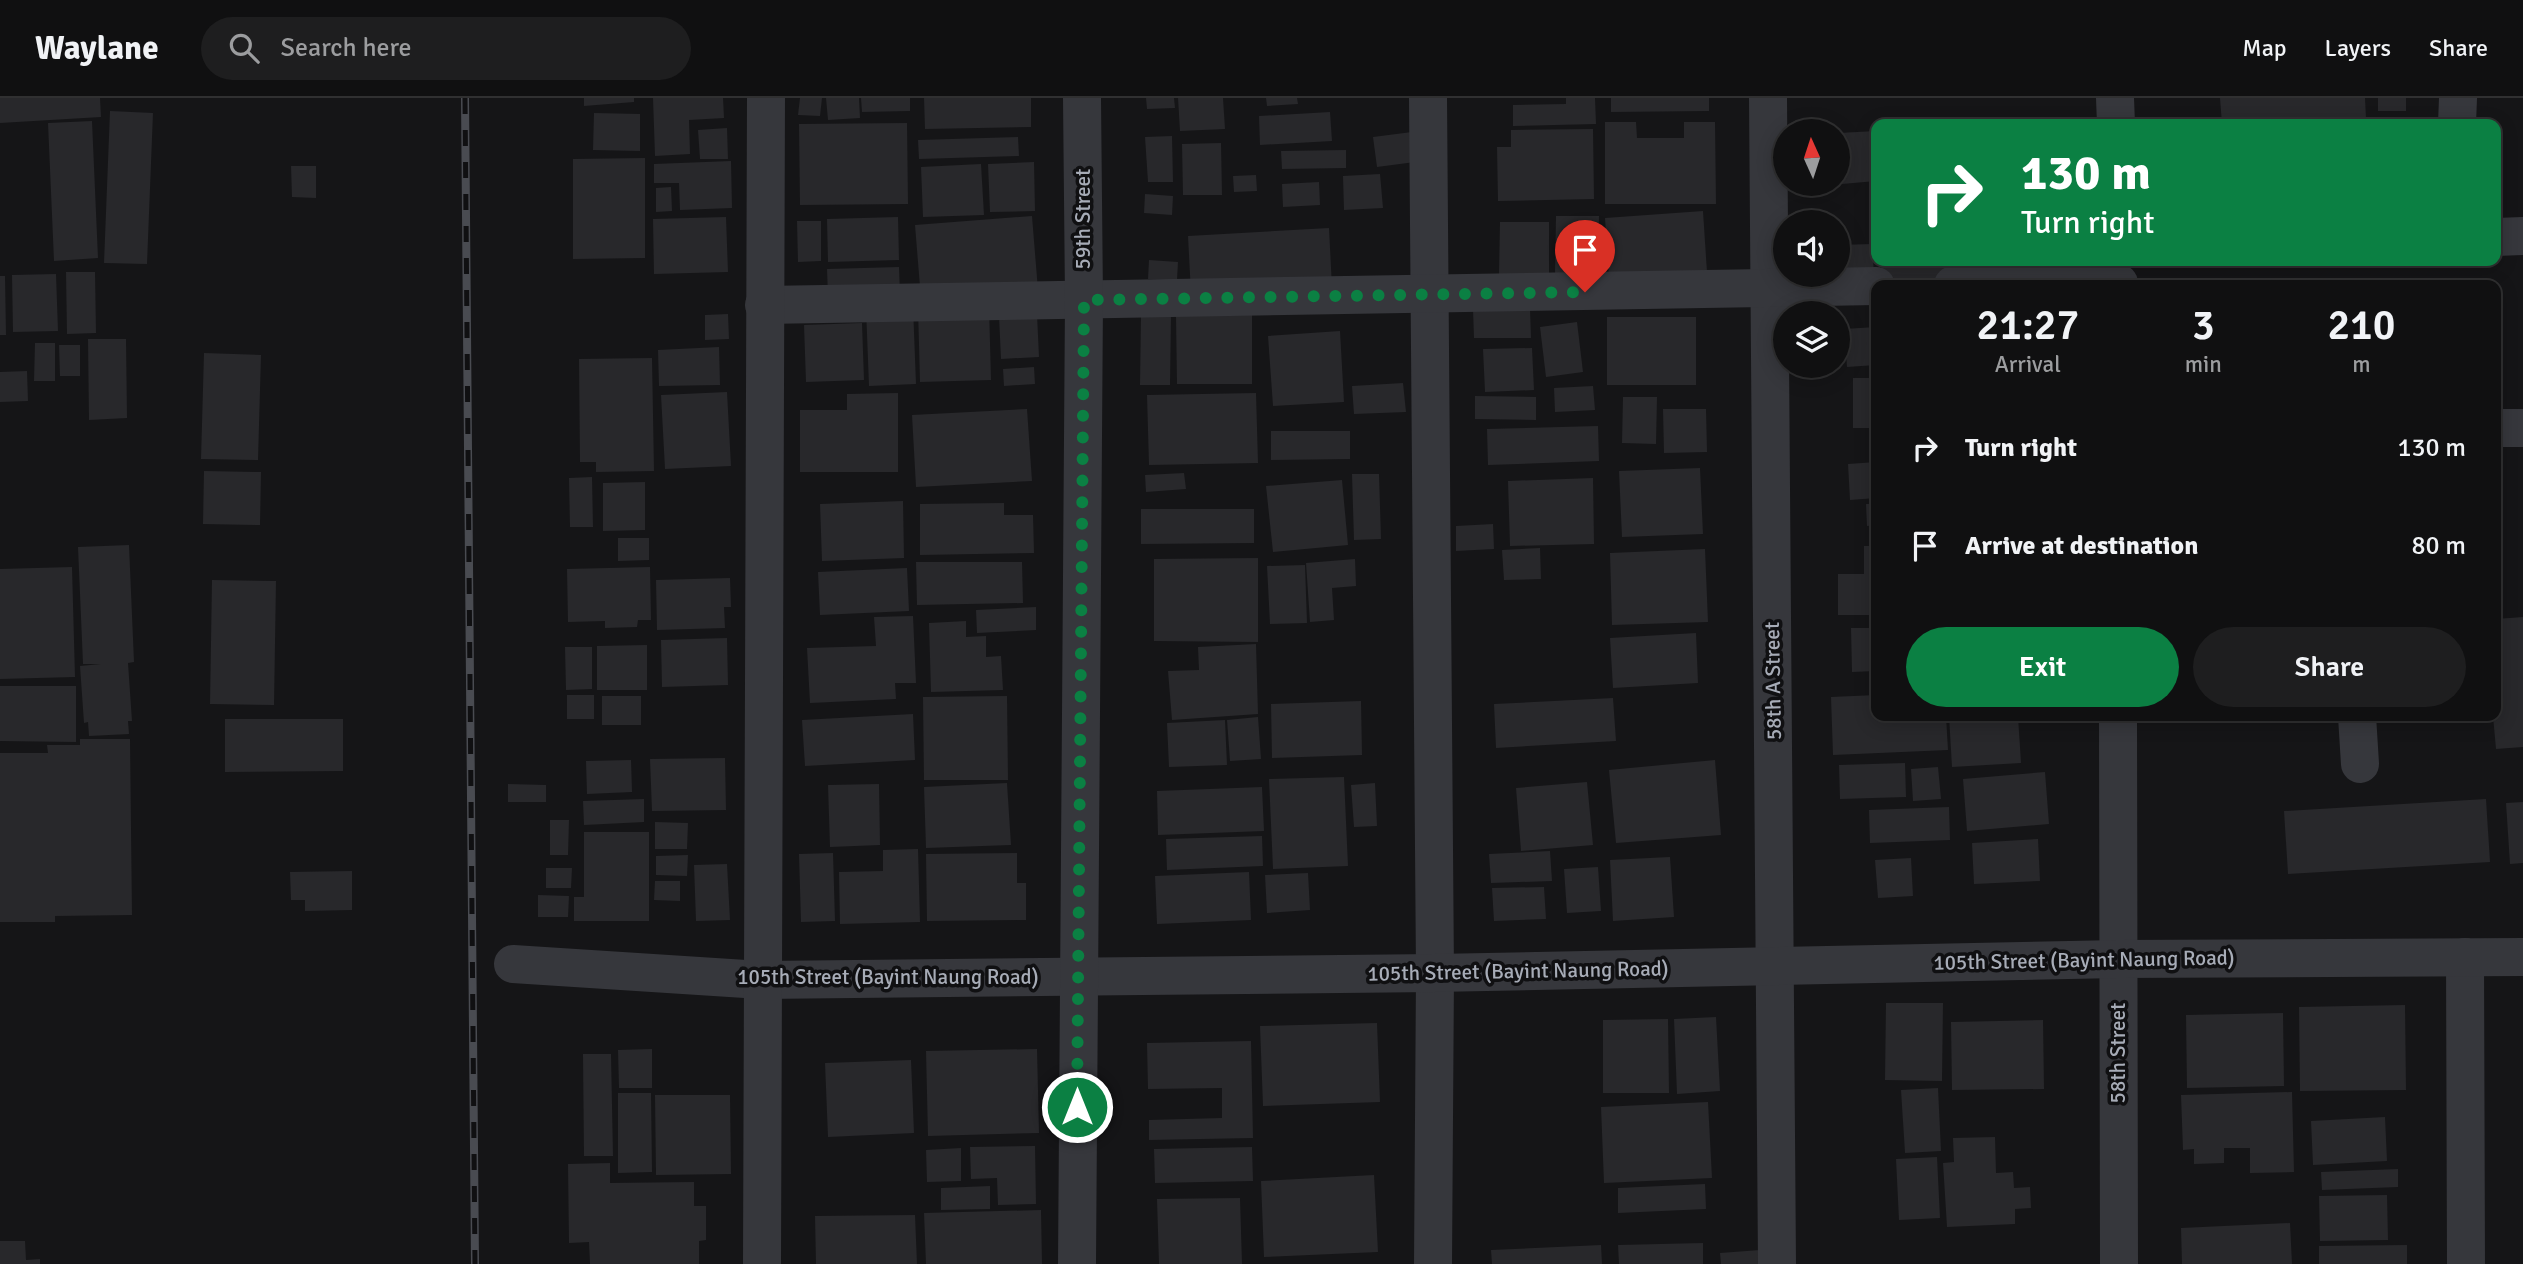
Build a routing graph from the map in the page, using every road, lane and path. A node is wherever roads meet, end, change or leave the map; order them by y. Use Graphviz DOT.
graph roads {
  1 [pos="766,98"];
  2 [pos="1082,98"];
  3 [pos="1428,98"];
  4 [pos="1768,98"];
  5 [pos="2115,98"];
  6 [pos="2458,98"];
  7 [pos="2116,119"];
  8 [pos="2457,119"];
  9 [pos="2523,236"];
  10 [pos="2501,237"];
  11 [pos="2119,276"];
  12 [pos="2045,280"];
  13 [pos="1871,286"];
  14 [pos="1768,288"];
  15 [pos="1429,295"];
  16 [pos="1084,300"];
  17 [pos="764,305"];
  18 [pos="2501,428"];
  19 [pos="2523,428"];
  20 [pos="2118,721"];
  21 [pos="2357,721"];
  22 [pos="2360,764"];
  23 [pos="2465,957"];
  24 [pos="2523,957"];
  25 [pos="2118,959"];
  26 [pos="513,964"];
  27 [pos="1777,965"];
  28 [pos="1435,973"];
  29 [pos="1077,976"];
  30 [pos="761,980"];
  31 [pos="762,1264"];
  32 [pos="1077,1264"];
  33 [pos="1433,1264"];
  34 [pos="1777,1264"];
  35 [pos="2119,1264"];
  36 [pos="2466,1264"];
  1 -- 17 [label="street"];
  2 -- 16 [label="street, 59th Street"];
  3 -- 15 [label="street"];
  4 -- 14 [label="street, 58th A Street"];
  5 -- 7 [label="street"];
  6 -- 8 [label="street"];
  9 -- 10 [label="street"];
  11 -- 12 [label="street"];
  13 -- 14 [label="street"];
  14 -- 15 [label="street"];
  14 -- 27 [label="street, 58th A Street"];
  15 -- 16 [label="street"];
  15 -- 28 [label="street"];
  16 -- 17 [label="street"];
  16 -- 29 [label="street, 59th Street"];
  17 -- 30 [label="street"];
  18 -- 19 [label="street"];
  20 -- 25 [label="street, 58th Street"];
  21 -- 22 [label="street"];
  23 -- 24 [label="street, 105th Street (Bayint Naung Road)"];
  23 -- 25 [label="street, 105th Street (Bayint Naung Road)"];
  23 -- 36 [label="street"];
  25 -- 27 [label="street, 105th Street (Bayint Naung Road)"];
  25 -- 35 [label="street, 58th Street"];
  26 -- 30 [label="street, 105th Street (Bayint Naung Road)"];
  27 -- 28 [label="street, 105th Street (Bayint Naung Road)"];
  27 -- 34 [label="street, 58th A Street"];
  28 -- 29 [label="street, 105th Street (Bayint Naung Road)"];
  28 -- 33 [label="street"];
  29 -- 30 [label="street, 105th Street (Bayint Naung Road)"];
  29 -- 32 [label="street, 59th Street"];
  30 -- 31 [label="street"];
}
